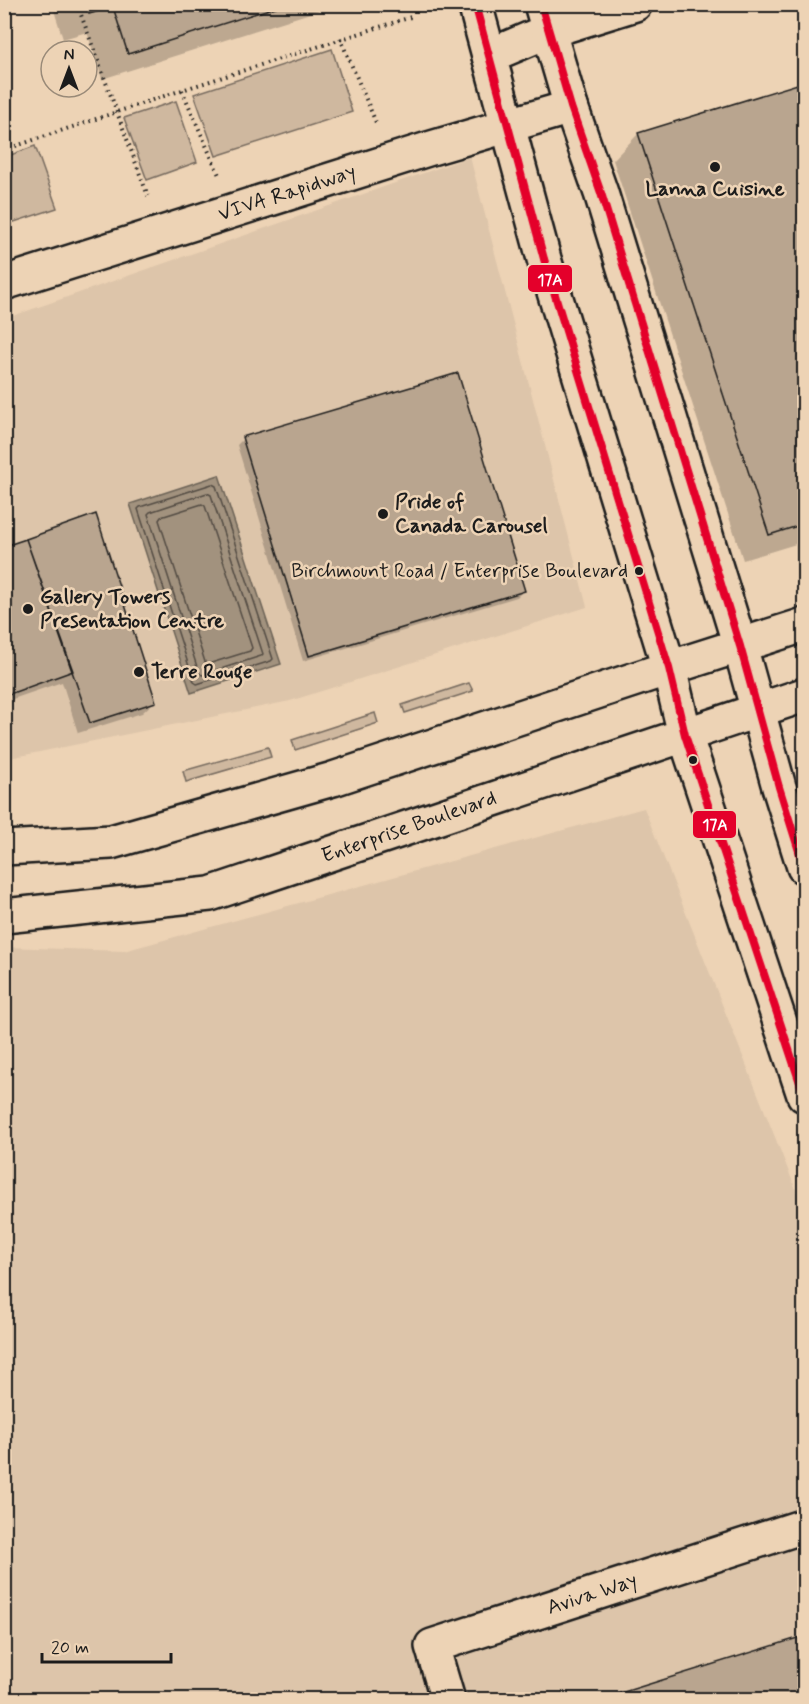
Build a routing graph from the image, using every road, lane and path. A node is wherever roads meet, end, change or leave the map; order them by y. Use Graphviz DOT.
graph roads {
  1 [pos="77,4"];
  2 [pos="475,4"];
  3 [pos="635,4"];
  4 [pos="411,17"];
  5 [pos="545,18"];
  6 [pos="340,38"];
  7 [pos="489,56"];
  8 [pos="182,90"];
  9 [pos="571,107"];
  10 [pos="117,112"];
  11 [pos="377,125"];
  12 [pos="508,126"];
  13 [pos="4,150"];
  14 [pos="219,177"];
  15 [pos="149,199"];
  16 [pos="4,283"];
  17 [pos="804,625"];
  18 [pos="740,646"];
  19 [pos="669,668"];
  20 [pos="804,695"];
  21 [pos="759,711"];
  22 [pos="685,735"];
  23 [pos="4,848"];
  24 [pos="804,867"];
  25 [pos="4,916"];
  26 [pos="804,1095"];
  27 [pos="804,1526"];
  28 [pos="448,1700"];
  1 -- 10 [label="path"];
  2 -- 7 [label="main road"];
  3 -- 5 [label="main road"];
  4 -- 6 [label="path"];
  5 -- 7 [label="main road"];
  5 -- 9 [label="main road"];
  6 -- 8 [label="path"];
  6 -- 11 [label="path"];
  7 -- 12 [label="main road"];
  8 -- 10 [label="path"];
  8 -- 14 [label="path"];
  9 -- 12 [label="main road, VIVA Rapidway"];
  9 -- 18 [label="main road"];
  10 -- 13 [label="path"];
  10 -- 15 [label="path"];
  12 -- 16 [label="main road, VIVA Rapidway"];
  12 -- 19 [label="main road"];
  17 -- 18 [label="main road"];
  18 -- 19 [label="main road"];
  18 -- 21 [label="main road"];
  19 -- 22 [label="main road"];
  19 -- 23 [label="main road"];
  20 -- 21 [label="main road, Enterprise Boulevard"];
  21 -- 22 [label="main road, Enterprise Boulevard"];
  21 -- 24 [label="main road"];
  22 -- 25 [label="main road, Enterprise Boulevard"];
  22 -- 26 [label="main road"];
  27 -- 28 [label="main road, Aviva Way"];
}
